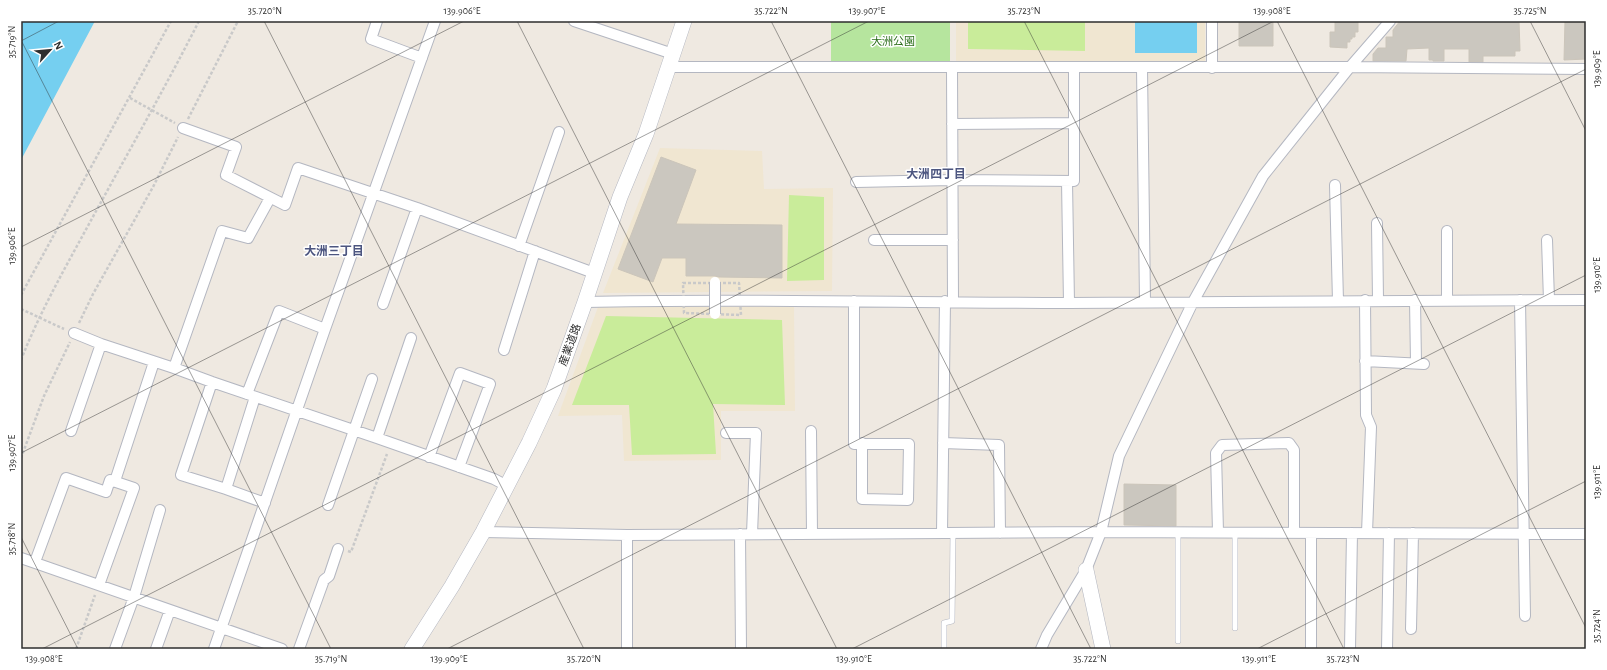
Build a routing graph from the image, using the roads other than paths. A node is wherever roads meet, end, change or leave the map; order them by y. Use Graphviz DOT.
graph roads {
  1 [pos="377,21"];
  2 [pos="435,21"];
  3 [pos="574,21"];
  4 [pos="684,21"];
  5 [pos="1212,21"];
  6 [pos="1390,21"];
  7 [pos="422,58"];
  8 [pos="671,61"];
  9 [pos="1350,67"];
  10 [pos="952,68"];
  11 [pos="1074,68"];
  12 [pos="1142,68"];
  13 [pos="1212,68"];
  14 [pos="1586,69"];
  15 [pos="1074,123"];
  16 [pos="952,124"];
  17 [pos="183,128"];
  18 [pos="559,132"];
  19 [pos="952,180"];
  20 [pos="1067,181"];
  21 [pos="856,182"];
  22 [pos="1335,185"];
  23 [pos="373,194"];
  24 [pos="270,198"];
  25 [pos="417,208"];
  26 [pos="1377,223"];
  27 [pos="1447,231"];
  28 [pos="874,240"];
  29 [pos="953,240"];
  30 [pos="1547,240"];
  31 [pos="519,246"];
  32 [pos="534,251"];
  33 [pos="594,273"];
  34 [pos="715,282"];
  35 [pos="1338,300"];
  36 [pos="1365,300"];
  37 [pos="1378,300"];
  38 [pos="1415,300"];
  39 [pos="1447,300"];
  40 [pos="1520,300"];
  41 [pos="1549,300"];
  42 [pos="1586,300"];
  43 [pos="854,301"];
  44 [pos="949,301"];
  45 [pos="586,302"];
  46 [pos="1145,302"];
  47 [pos="1193,302"];
  48 [pos="1069,303"];
  49 [pos="384,304"];
  50 [pos="715,314"];
  51 [pos="325,329"];
  52 [pos="74,334"];
  53 [pos="411,338"];
  54 [pos="101,344"];
  55 [pos="504,350"];
  56 [pos="1365,361"];
  57 [pos="154,362"];
  58 [pos="174,368"];
  59 [pos="372,379"];
  60 [pos="212,382"];
  61 [pos="251,395"];
  62 [pos="296,411"];
  63 [pos="355,430"];
  64 [pos="71,431"];
  65 [pos="811,431"];
  66 [pos="726,433"];
  67 [pos="377,438"];
  68 [pos="862,443"];
  69 [pos="943,444"];
  70 [pos="429,457"];
  71 [pos="459,467"];
  72 [pos="115,481"];
  73 [pos="507,486"];
  74 [pos="226,489"];
  75 [pos="265,503"];
  76 [pos="328,505"];
  77 [pos="160,510"];
  78 [pos="483,532"];
  79 [pos="1101,532"];
  80 [pos="1178,532"];
  81 [pos="1218,532"];
  82 [pos="1235,532"];
  83 [pos="942,533"];
  84 [pos="953,533"];
  85 [pos="1000,533"];
  86 [pos="1294,533"];
  87 [pos="1311,533"];
  88 [pos="1352,533"];
  89 [pos="1367,533"];
  90 [pos="1389,533"];
  91 [pos="1413,533"];
  92 [pos="740,534"];
  93 [pos="752,534"];
  94 [pos="812,534"];
  95 [pos="1524,534"];
  96 [pos="1586,534"];
  97 [pos="626,535"];
  98 [pos="338,548"];
  99 [pos="21,558"];
  100 [pos="35,562"];
  101 [pos="1086,570"];
  102 [pos="99,585"];
  103 [pos="134,597"];
  104 [pos="170,610"];
  105 [pos="1525,616"];
  106 [pos="221,627"];
  107 [pos="1235,628"];
  108 [pos="1411,629"];
  109 [pos="1178,641"];
  110 [pos="115,649"];
  111 [pos="156,649"];
  112 [pos="214,649"];
  113 [pos="279,649"];
  114 [pos="299,649"];
  115 [pos="412,649"];
  116 [pos="627,649"];
  117 [pos="741,649"];
  118 [pos="944,649"];
  119 [pos="1041,649"];
  120 [pos="1103,649"];
  121 [pos="1311,649"];
  122 [pos="1350,649"];
  123 [pos="1387,649"];
  1 -- 7 [label="street"];
  2 -- 7 [label="street"];
  3 -- 8 [label="street"];
  4 -- 8 [label="main road, 産業道路"];
  5 -- 13 [label="street"];
  6 -- 9 [label="street"];
  7 -- 23 [label="street"];
  8 -- 10 [label="street"];
  8 -- 33 [label="main road, 産業道路"];
  9 -- 13 [label="street"];
  9 -- 14 [label="street"];
  9 -- 47 [label="street"];
  10 -- 11 [label="street"];
  10 -- 16 [label="street"];
  11 -- 12 [label="street"];
  11 -- 15 [label="street"];
  12 -- 13 [label="street"];
  12 -- 46 [label="street"];
  15 -- 16 [label="street"];
  15 -- 20 [label="street"];
  16 -- 19 [label="street"];
  17 -- 24 [label="street"];
  18 -- 31 [label="street"];
  19 -- 20 [label="street"];
  19 -- 21 [label="street"];
  19 -- 29 [label="street"];
  20 -- 48 [label="street"];
  22 -- 35 [label="street"];
  23 -- 24 [label="street"];
  23 -- 25 [label="street"];
  23 -- 51 [label="street"];
  24 -- 58 [label="street"];
  25 -- 31 [label="street"];
  25 -- 49 [label="street"];
  26 -- 37 [label="street"];
  27 -- 39 [label="street"];
  28 -- 29 [label="street"];
  29 -- 44 [label="street"];
  30 -- 41 [label="street"];
  31 -- 32 [label="street"];
  32 -- 33 [label="street"];
  32 -- 55 [label="street"];
  33 -- 45 [label="main road, 産業道路"];
  34 -- 50 [label="street, bridge"];
  35 -- 36 [label="street"];
  35 -- 47 [label="street"];
  36 -- 37 [label="street"];
  36 -- 56 [label="street"];
  37 -- 38 [label="street"];
  38 -- 39 [label="street"];
  38 -- 56 [label="street"];
  39 -- 40 [label="street"];
  40 -- 41 [label="street"];
  40 -- 95 [label="street"];
  41 -- 42 [label="street"];
  43 -- 44 [label="street"];
  43 -- 45 [label="street"];
  43 -- 68 [label="street"];
  44 -- 48 [label="street"];
  44 -- 69 [label="street"];
  45 -- 73 [label="main road, 産業道路"];
  46 -- 47 [label="street"];
  46 -- 48 [label="street"];
  47 -- 79 [label="street"];
  51 -- 61 [label="street"];
  51 -- 62 [label="street"];
  52 -- 54 [label="street"];
  53 -- 67 [label="street"];
  54 -- 57 [label="street"];
  54 -- 64 [label="street"];
  56 -- 89 [label="street"];
  57 -- 58 [label="street"];
  57 -- 72 [label="street"];
  58 -- 60 [label="street"];
  59 -- 63 [label="street"];
  60 -- 61 [label="street"];
  60 -- 74 [label="street"];
  61 -- 62 [label="street"];
  61 -- 74 [label="street"];
  62 -- 63 [label="street"];
  62 -- 75 [label="street"];
  63 -- 67 [label="street"];
  63 -- 76 [label="street"];
  65 -- 94 [label="street"];
  66 -- 93 [label="street"];
  67 -- 70 [label="street"];
  68 -- 68 [label="street"];
  69 -- 83 [label="street"];
  69 -- 85 [label="street"];
  70 -- 71 [label="street"];
  70 -- 71 [label="street"];
  71 -- 73 [label="street"];
  72 -- 100 [label="street"];
  72 -- 102 [label="street"];
  73 -- 78 [label="main road, 産業道路"];
  74 -- 75 [label="street"];
  75 -- 106 [label="street"];
  77 -- 103 [label="street"];
  78 -- 97 [label="street"];
  78 -- 115 [label="main road, 産業道路"];
  79 -- 80 [label="street"];
  79 -- 85 [label="street"];
  79 -- 101 [label="street"];
  80 -- 81 [label="street"];
  80 -- 109 [label="lane"];
  81 -- 82 [label="street"];
  81 -- 86 [label="street"];
  82 -- 86 [label="street"];
  82 -- 107 [label="lane"];
  83 -- 84 [label="street"];
  83 -- 94 [label="street"];
  84 -- 85 [label="street"];
  84 -- 118 [label="lane"];
  86 -- 87 [label="street"];
  87 -- 88 [label="street"];
  87 -- 121 [label="street"];
  88 -- 89 [label="street"];
  88 -- 122 [label="street"];
  89 -- 90 [label="street"];
  90 -- 91 [label="street"];
  90 -- 123 [label="street"];
  91 -- 95 [label="street"];
  91 -- 108 [label="street"];
  92 -- 93 [label="street"];
  92 -- 97 [label="street"];
  92 -- 117 [label="street"];
  93 -- 94 [label="street"];
  95 -- 96 [label="street"];
  95 -- 105 [label="street"];
  97 -- 116 [label="street"];
  98 -- 114 [label="street"];
  99 -- 100 [label="street"];
  100 -- 102 [label="street"];
  101 -- 119 [label="street"];
  101 -- 120 [label="main road"];
  102 -- 103 [label="street"];
  103 -- 104 [label="street"];
  103 -- 110 [label="street"];
  104 -- 106 [label="street"];
  104 -- 111 [label="street"];
  106 -- 112 [label="street"];
  106 -- 113 [label="street"];
}
